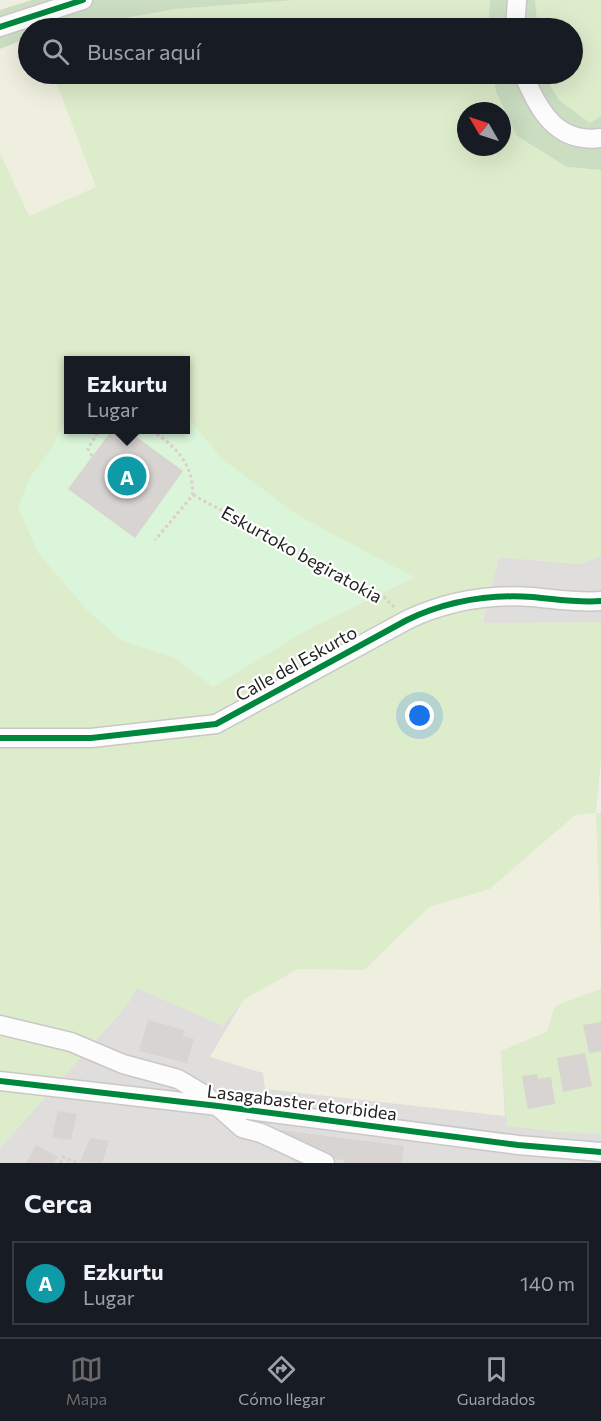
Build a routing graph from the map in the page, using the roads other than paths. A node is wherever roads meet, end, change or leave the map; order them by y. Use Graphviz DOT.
graph roads {
  1 [pos="83,0"];
  2 [pos="517,0"];
  3 [pos="28,18"];
  4 [pos="515,18"];
  5 [pos="18,21"];
  6 [pos="0,27"];
  7 [pos="528,84"];
  8 [pos="601,138"];
  9 [pos="601,601"];
  10 [pos="0,738"];
  11 [pos="0,1025"];
  12 [pos="0,1081"];
  13 [pos="218,1106"];
  14 [pos="601,1152"];
  15 [pos="325,1163"];
  1 -- 3 [label="street"];
  2 -- 4 [label="street"];
  5 -- 6 [label="street"];
  7 -- 8 [label="street"];
  9 -- 10 [label="street, Calle del Eskurto"];
  11 -- 13 [label="street"];
  12 -- 13 [label="street, Lasagabaster etorbidea"];
  13 -- 14 [label="street, Lasagabaster etorbidea"];
  13 -- 15 [label="street"];
}
